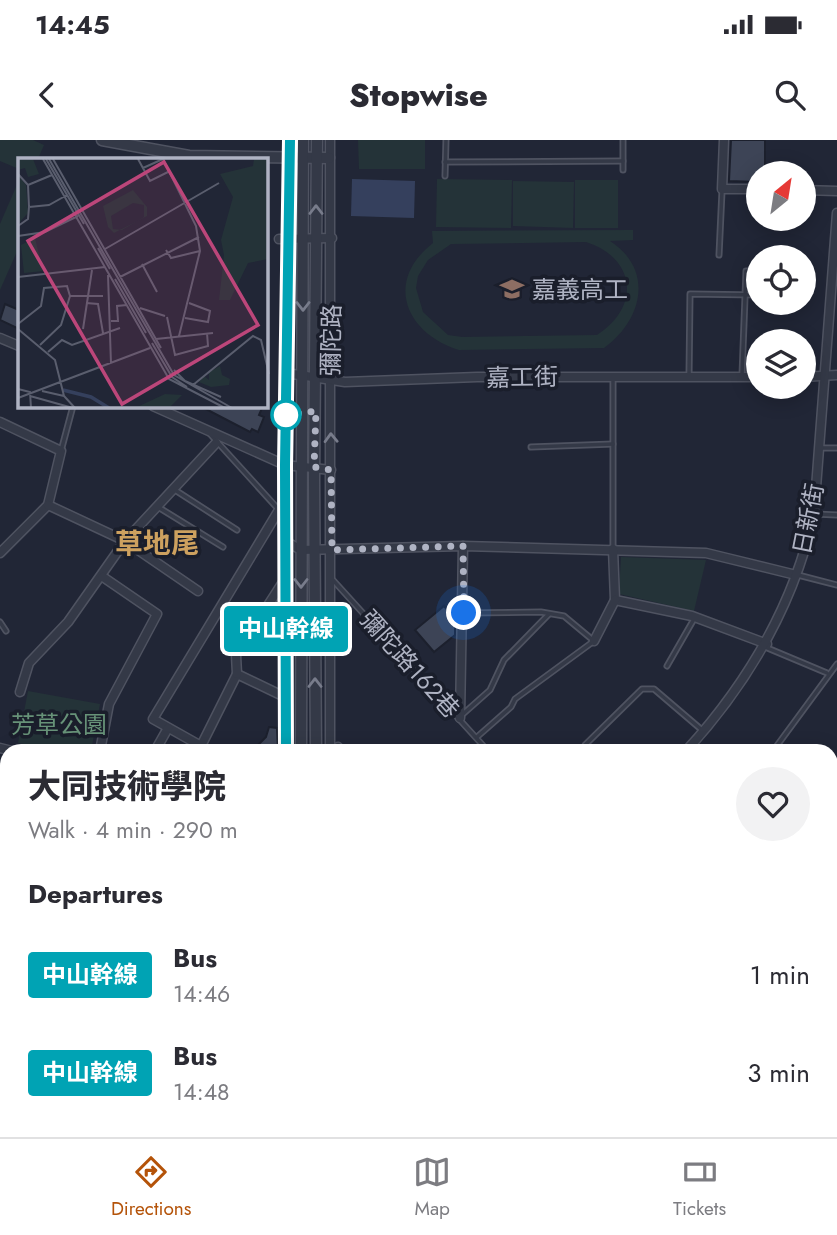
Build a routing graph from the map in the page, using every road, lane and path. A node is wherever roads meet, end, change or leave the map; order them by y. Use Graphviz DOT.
graph roads {
  1 [pos="102,140"];
  2 [pos="290,140"];
  3 [pos="303,140"];
  4 [pos="317,140"];
  5 [pos="330,140"];
  6 [pos="446,140"];
  7 [pos="623,140"];
  8 [pos="724,140"];
  9 [pos="289,158"];
  10 [pos="303,158"];
  11 [pos="317,158"];
  12 [pos="329,158"];
  13 [pos="623,161"];
  14 [pos="445,162"];
  15 [pos="623,170"];
  16 [pos="445,176"];
  17 [pos="723,189"];
  18 [pos="746,189"];
  19 [pos="816,190"];
  20 [pos="837,191"];
  21 [pos="837,213"];
  22 [pos="303,238"];
  23 [pos="316,238"];
  24 [pos="332,238"];
  25 [pos="279,239"];
  26 [pos="289,239"];
  27 [pos="719,255"];
  28 [pos="746,295"];
  29 [pos="0,338"];
  30 [pos="18,346"];
  31 [pos="286,373"];
  32 [pos="837,375"];
  33 [pos="303,376"];
  34 [pos="613,376"];
  35 [pos="689,376"];
  36 [pos="742,377"];
  37 [pos="746,377"];
  38 [pos="816,378"];
  39 [pos="823,378"];
  40 [pos="316,379"];
  41 [pos="330,381"];
  42 [pos="72,408"];
  43 [pos="157,408"];
  44 [pos="0,422"];
  45 [pos="209,432"];
  46 [pos="216,443"];
  47 [pos="613,443"];
  48 [pos="531,447"];
  49 [pos="818,448"];
  50 [pos="837,448"];
  51 [pos="61,450"];
  52 [pos="285,465"];
  53 [pos="302,467"];
  54 [pos="314,467"];
  55 [pos="331,470"];
  56 [pos="175,491"];
  57 [pos="48,505"];
  58 [pos="156,506"];
  59 [pos="279,510"];
  60 [pos="814,514"];
  61 [pos="837,515"];
  62 [pos="237,530"];
  63 [pos="287,531"];
  64 [pos="125,541"];
  65 [pos="286,542"];
  66 [pos="463,546"];
  67 [pos="223,547"];
  68 [pos="613,549"];
  69 [pos="302,550"];
  70 [pos="314,550"];
  71 [pos="332,550"];
  72 [pos="0,553"];
  73 [pos="796,575"];
  74 [pos="103,577"];
  75 [pos="286,577"];
  76 [pos="332,578"];
  77 [pos="837,585"];
  78 [pos="198,591"];
  79 [pos="615,600"];
  80 [pos="464,613"];
  81 [pos="549,614"];
  82 [pos="696,618"];
  83 [pos="0,622"];
  84 [pos="6,631"];
  85 [pos="594,642"];
  86 [pos="766,646"];
  87 [pos="837,664"];
  88 [pos="667,666"];
  89 [pos="237,674"];
  90 [pos="828,674"];
  91 [pos="20,692"];
  92 [pos="286,698"];
  93 [pos="461,717"];
  94 [pos="168,728"];
  95 [pos="704,732"];
  96 [pos="477,737"];
  97 [pos="101,744"];
  98 [pos="159,744"];
  99 [pos="197,744"];
  100 [pos="202,744"];
  101 [pos="286,744"];
  102 [pos="301,744"];
  103 [pos="316,744"];
  104 [pos="335,744"];
  105 [pos="482,744"];
  106 [pos="586,744"];
  107 [pos="693,744"];
  108 [pos="778,744"];
  1 -- 9 [label="street"];
  2 -- 9 [label="street, 彌陀路"];
  3 -- 10 [label="street, 彌陀路"];
  4 -- 11 [label="street, 彌陀路"];
  5 -- 12 [label="street, 彌陀路"];
  6 -- 14 [label="lane"];
  7 -- 13 [label="lane"];
  8 -- 17 [label="street"];
  9 -- 10 [label="street"];
  9 -- 26 [label="street, 彌陀路"];
  10 -- 11 [label="street"];
  10 -- 22 [label="street, 彌陀路"];
  11 -- 12 [label="street"];
  23 -- 11 [label="street, 彌陀路, one-way"];
  12 -- 24 [label="street, 彌陀路"];
  13 -- 14 [label="lane"];
  13 -- 15 [label="lane"];
  14 -- 16 [label="lane"];
  17 -- 18 [label="street"];
  17 -- 27 [label="lane"];
  19 -- 20 [label="street"];
  21 -- 39 [label="street, 日新街"];
  22 -- 23 [label="street"];
  22 -- 26 [label="street"];
  22 -- 33 [label="street, 彌陀路, one-way"];
  23 -- 24 [label="street"];
  23 -- 40 [label="street, 彌陀路"];
  24 -- 41 [label="street, 彌陀路"];
  25 -- 26 [label="street"];
  26 -- 31 [label="street, 彌陀路"];
  28 -- 35 [label="lane"];
  28 -- 36 [label="lane"];
  29 -- 30 [label="street"];
  31 -- 33 [label="street, 嘉工街"];
  31 -- 52 [label="street, 彌陀路"];
  32 -- 39 [label="street"];
  33 -- 40 [label="street, 嘉工街"];
  33 -- 53 [label="street, 彌陀路"];
  34 -- 35 [label="street, 嘉工街"];
  34 -- 41 [label="street, 嘉工街"];
  34 -- 47 [label="lane"];
  35 -- 36 [label="street, 嘉工街"];
  36 -- 37 [label="street, 嘉工街"];
  38 -- 39 [label="street"];
  39 -- 49 [label="street, 日新街"];
  40 -- 41 [label="street, 嘉工街"];
  40 -- 54 [label="street, 彌陀路"];
  55 -- 41 [label="street, 彌陀路, one-way"];
  42 -- 51 [label="lane"];
  43 -- 45 [label="street"];
  44 -- 51 [label="street"];
  45 -- 46 [label="lane"];
  45 -- 52 [label="street"];
  46 -- 56 [label="street"];
  46 -- 59 [label="lane"];
  47 -- 48 [label="lane"];
  47 -- 68 [label="lane"];
  49 -- 50 [label="lane"];
  49 -- 60 [label="street, 日新街"];
  51 -- 57 [label="street"];
  52 -- 53 [label="street"];
  52 -- 63 [label="street, 彌陀路"];
  53 -- 54 [label="street"];
  53 -- 69 [label="street, 彌陀路"];
  54 -- 55 [label="street"];
  54 -- 70 [label="street, 彌陀路"];
  55 -- 71 [label="street, 彌陀路"];
  56 -- 58 [label="street"];
  56 -- 62 [label="lane"];
  57 -- 64 [label="street"];
  57 -- 72 [label="street"];
  58 -- 64 [label="street"];
  58 -- 67 [label="lane"];
  59 -- 63 [label="lane"];
  59 -- 94 [label="street"];
  60 -- 61 [label="lane"];
  60 -- 73 [label="street, 日新街"];
  63 -- 65 [label="street, 彌陀路"];
  64 -- 74 [label="street"];
  64 -- 78 [label="street"];
  65 -- 69 [label="street"];
  65 -- 75 [label="street, 彌陀路"];
  66 -- 68 [label="street"];
  66 -- 71 [label="street"];
  66 -- 80 [label="street"];
  68 -- 73 [label="street"];
  68 -- 79 [label="street"];
  69 -- 70 [label="street"];
  69 -- 102 [label="street, 彌陀路, one-way"];
  70 -- 71 [label="street"];
  103 -- 70 [label="street, 彌陀路, one-way"];
  71 -- 76 [label="street, 彌陀路"];
  73 -- 77 [label="lane"];
  73 -- 86 [label="street, 日新街"];
  74 -- 91 [label="street"];
  74 -- 97 [label="street"];
  75 -- 89 [label="street"];
  75 -- 92 [label="street, 彌陀路"];
  76 -- 93 [label="lane, 彌陀路162巷"];
  76 -- 104 [label="street, 彌陀路"];
  79 -- 82 [label="street"];
  79 -- 85 [label="street"];
  80 -- 81 [label="lane"];
  80 -- 93 [label="street"];
  81 -- 85 [label="lane"];
  81 -- 93 [label="lane"];
  82 -- 86 [label="street"];
  82 -- 88 [label="lane"];
  83 -- 84 [label="lane"];
  85 -- 96 [label="lane"];
  86 -- 90 [label="lane"];
  86 -- 95 [label="street, 日新街"];
  87 -- 90 [label="lane"];
  89 -- 92 [label="street"];
  89 -- 100 [label="street"];
  90 -- 108 [label="lane"];
  92 -- 101 [label="street, 彌陀路"];
  93 -- 96 [label="lane, 彌陀路162巷"];
  94 -- 98 [label="street"];
  94 -- 99 [label="street"];
  95 -- 106 [label="lane"];
  95 -- 107 [label="street, 日新街"];
  96 -- 105 [label="lane, 彌陀路162巷"];
}
